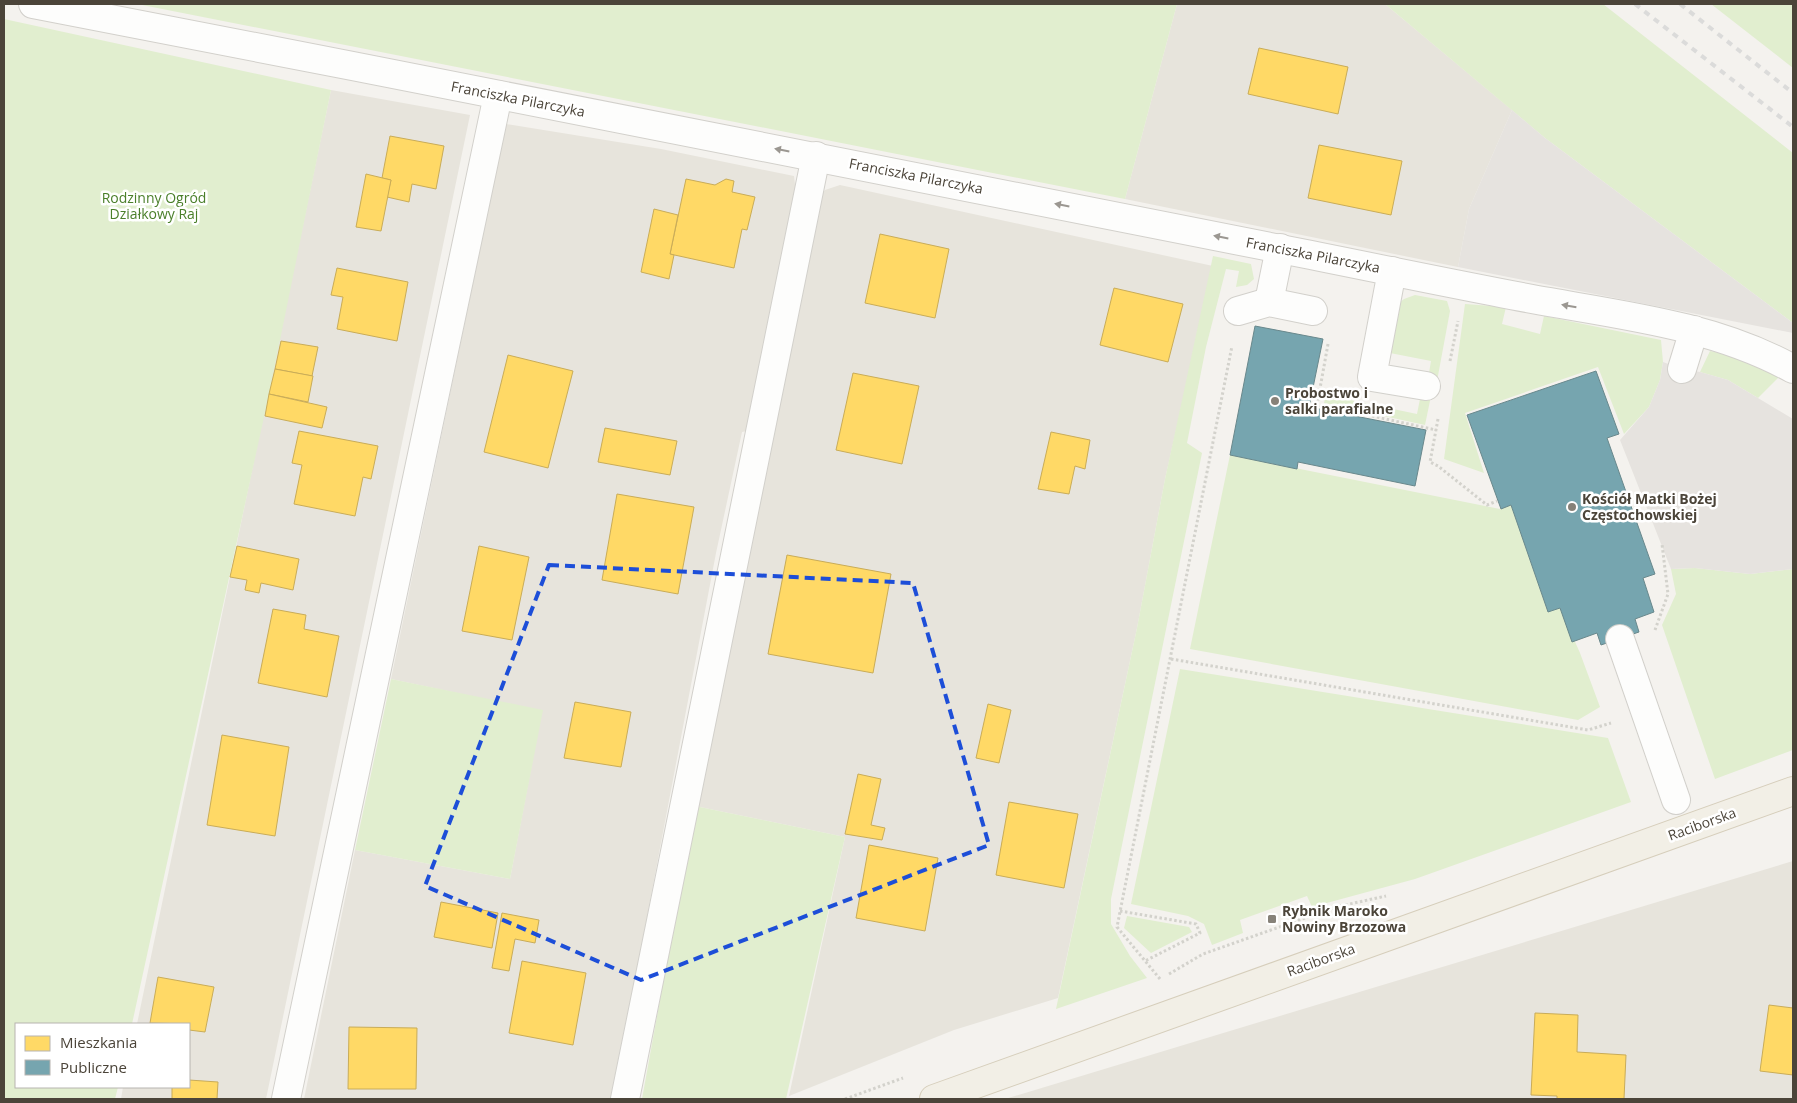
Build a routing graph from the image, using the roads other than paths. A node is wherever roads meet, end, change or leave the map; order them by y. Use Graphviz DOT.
graph roads {
  1 [pos="33,4"];
  2 [pos="498,95"];
  3 [pos="816,156"];
  4 [pos="1280,248"];
  5 [pos="1392,271"];
  6 [pos="1269,302"];
  7 [pos="1238,311"];
  8 [pos="1313,311"];
  9 [pos="1694,330"];
  10 [pos="1793,368"];
  11 [pos="1682,369"];
  12 [pos="1426,386"];
  13 [pos="1620,639"];
  14 [pos="1793,791"];
  15 [pos="1676,800"];
  16 [pos="286,1099"];
  17 [pos="625,1099"];
  18 [pos="934,1099"];
  1 -- 2 [label="street, Franciszka Pilarczyka"];
  3 -- 2 [label="street, Franciszka Pilarczyka, one-way"];
  2 -- 16 [label="street"];
  4 -- 3 [label="street, Franciszka Pilarczyka, one-way"];
  3 -- 17 [label="street"];
  4 -- 5 [label="street, Franciszka Pilarczyka"];
  4 -- 6 [label="street"];
  9 -- 5 [label="street, Franciszka Pilarczyka, one-way"];
  5 -- 12 [label="street"];
  6 -- 7 [label="street"];
  6 -- 8 [label="street"];
  9 -- 10 [label="street, Franciszka Pilarczyka"];
  9 -- 11 [label="street"];
  13 -- 15 [label="street"];
  14 -- 18 [label="main road, Raciborska"];
}
